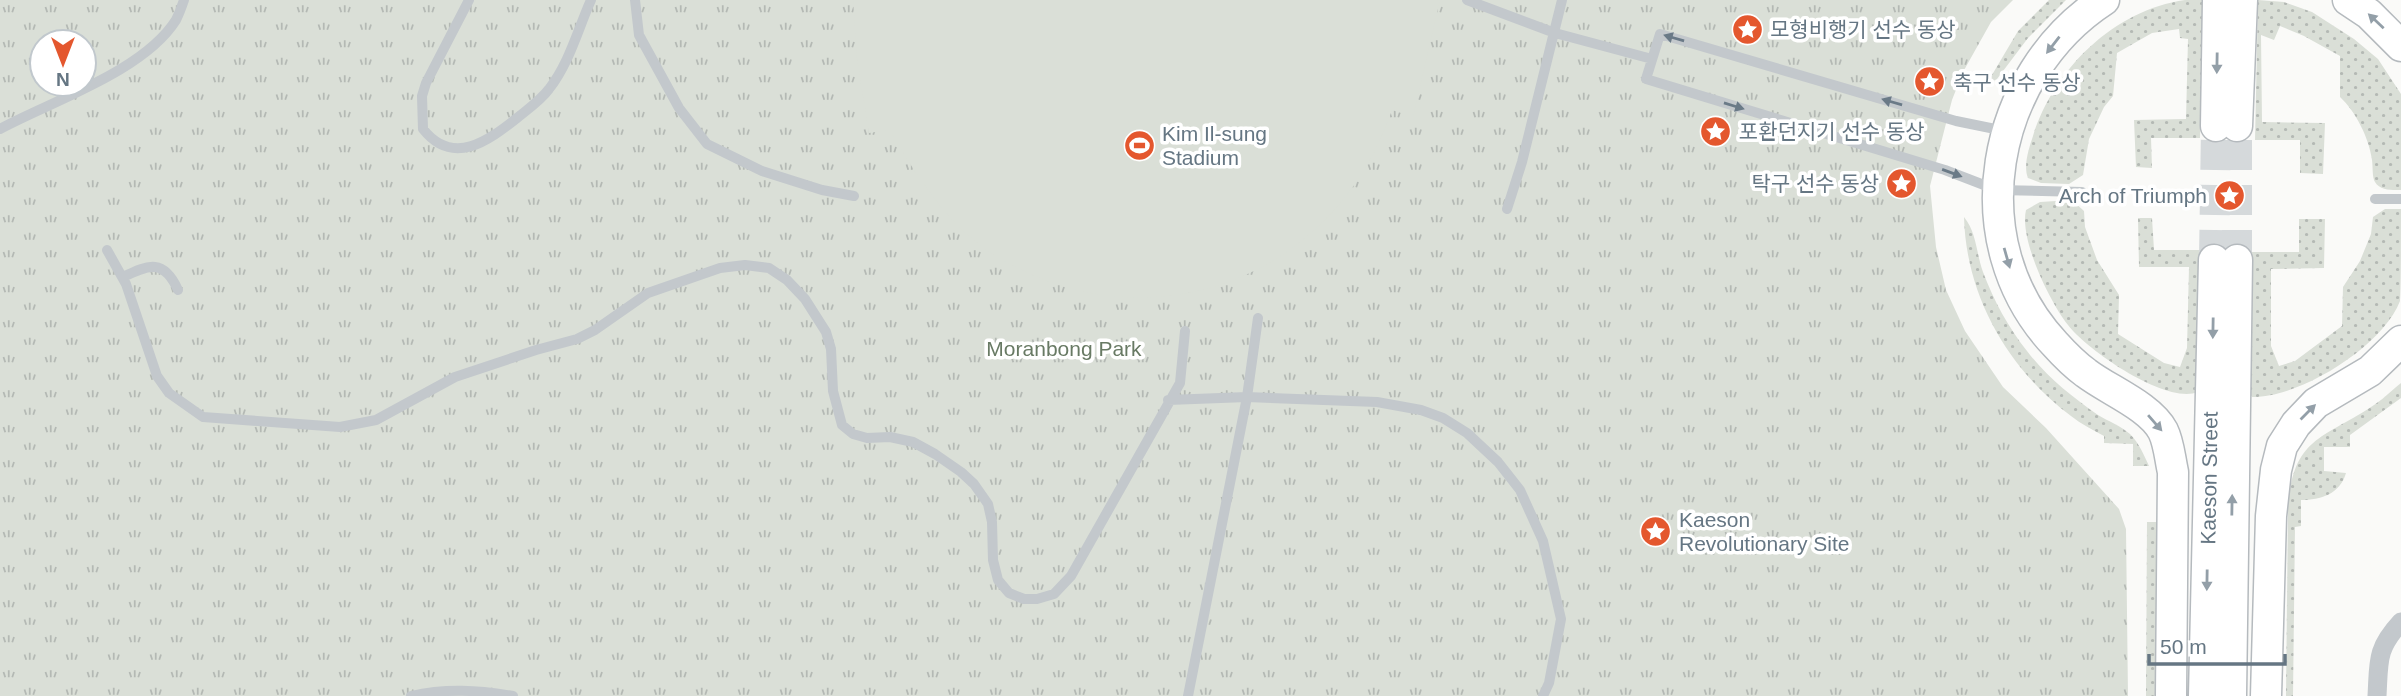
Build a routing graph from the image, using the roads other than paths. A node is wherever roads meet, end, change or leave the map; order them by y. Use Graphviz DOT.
graph roads {
  1 [pos="184,0"];
  2 [pos="469,0"];
  3 [pos="591,0"];
  4 [pos="635,0"];
  5 [pos="1467,0"];
  6 [pos="1562,0"];
  7 [pos="2104,0"];
  8 [pos="2218,0"];
  9 [pos="2242,0"];
  10 [pos="2348,0"];
  11 [pos="1555,33"];
  12 [pos="2401,46"];
  13 [pos="1652,59"];
  14 [pos="0,129"];
  15 [pos="2006,131"];
  16 [pos="1997,190"];
  17 [pos="2082,192"];
  18 [pos="854,196"];
  19 [pos="2375,199"];
  20 [pos="2401,199"];
  21 [pos="1507,209"];
  22 [pos="107,250"];
  23 [pos="123,277"];
  24 [pos="178,290"];
  25 [pos="1258,318"];
  26 [pos="1185,331"];
  27 [pos="2401,341"];
  28 [pos="1247,397"];
  29 [pos="1168,400"];
  30 [pos="2401,622"];
  31 [pos="411,696"];
  32 [pos="513,696"];
  33 [pos="1188,696"];
  34 [pos="1544,696"];
  35 [pos="2171,696"];
  36 [pos="2204,696"];
  37 [pos="2231,696"];
  38 [pos="2266,696"];
  39 [pos="2377,696"];
  1 -- 14 [label="lane"];
  2 -- 3 [label="lane"];
  4 -- 18 [label="lane"];
  5 -- 11 [label="lane"];
  6 -- 11 [label="lane"];
  7 -- 15 [label="main road, Kaeson Street, one-way"];
  8 -- 9 [label="main road, one-way"];
  12 -- 10 [label="main road, one-way"];
  11 -- 13 [label="lane"];
  11 -- 21 [label="lane"];
  15 -- 13 [label="lane, one-way"];
  13 -- 16 [label="lane, one-way"];
  15 -- 16 [label="main road, Kaeson Street"];
  16 -- 17 [label="lane"];
  16 -- 35 [label="main road, Kaeson Street, one-way"];
  19 -- 20 [label="lane"];
  22 -- 23 [label="lane"];
  23 -- 24 [label="lane"];
  23 -- 29 [label="lane"];
  25 -- 28 [label="lane"];
  26 -- 29 [label="lane"];
  38 -- 27 [label="main road, one-way"];
  28 -- 29 [label="lane"];
  28 -- 33 [label="lane"];
  28 -- 34 [label="lane"];
  30 -- 39 [label="street"];
  31 -- 32 [label="lane"];
  37 -- 36 [label="main road, Kaeson Street, one-way"];
}
